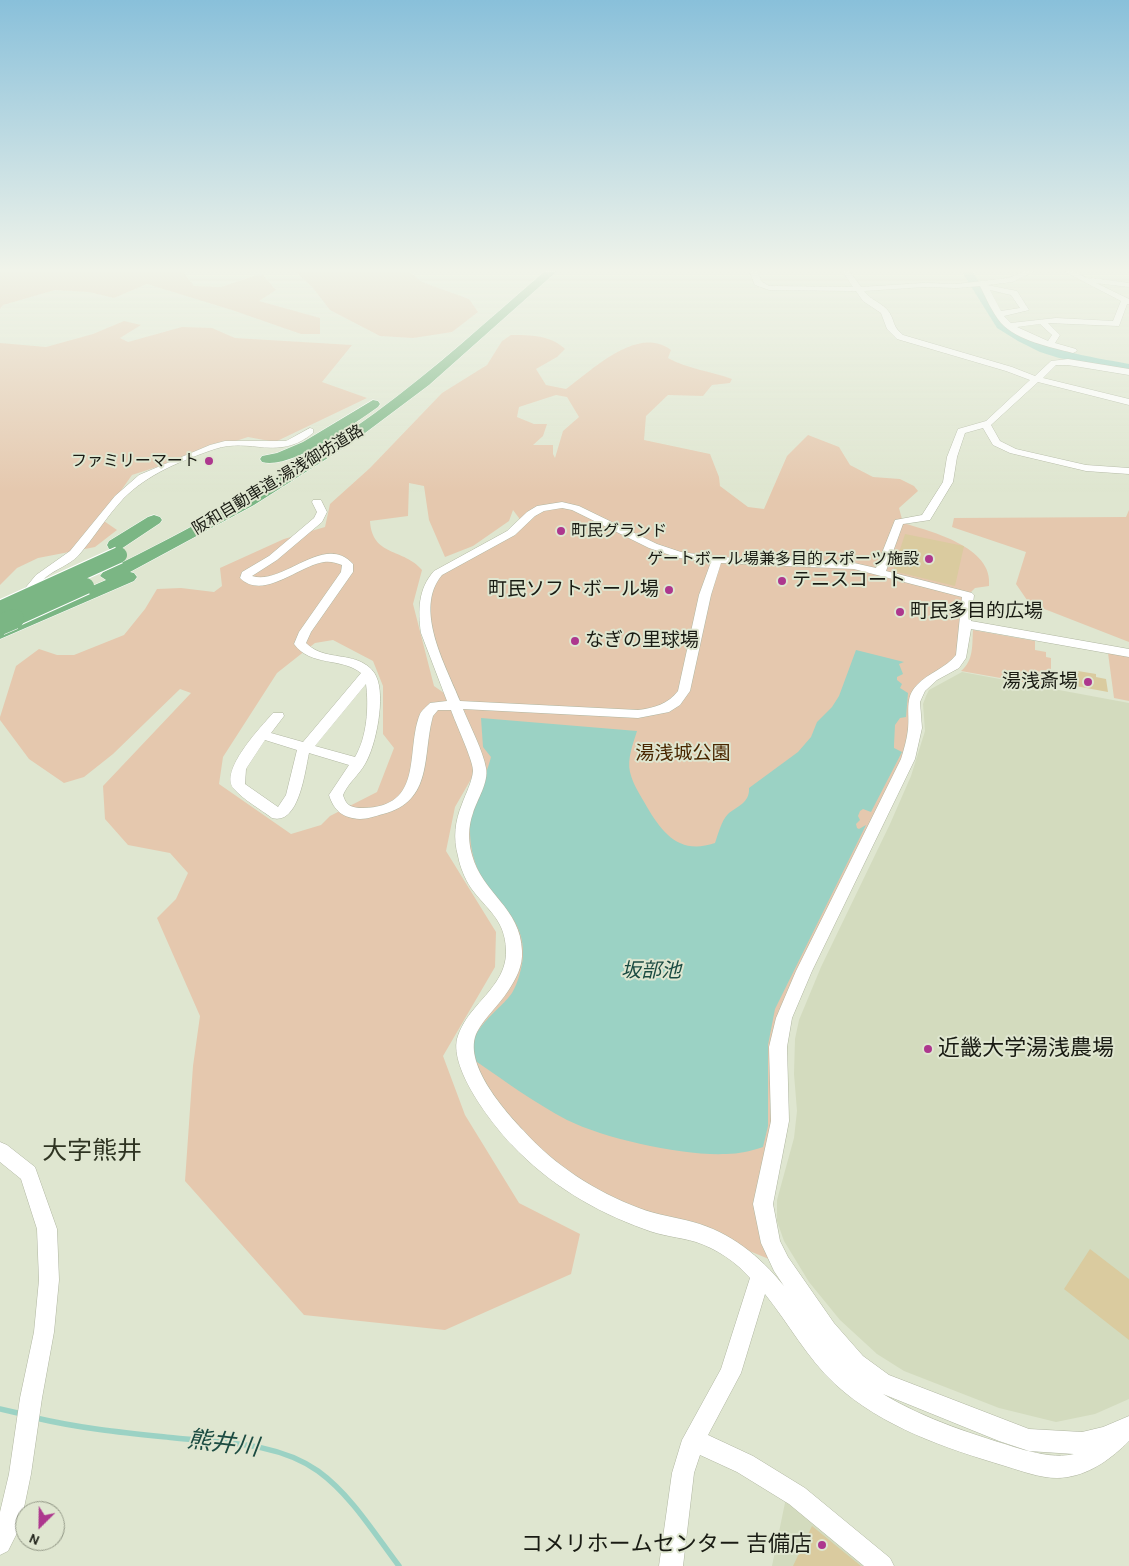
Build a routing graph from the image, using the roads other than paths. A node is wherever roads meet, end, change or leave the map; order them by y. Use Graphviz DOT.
graph roads {
  1 [pos="462,345"];
  2 [pos="928,345"];
  3 [pos="1054,345"];
  4 [pos="1073,351"];
  5 [pos="437,366"];
  6 [pos="1129,372"];
  7 [pos="1035,379"];
  8 [pos="1129,402"];
  9 [pos="986,424"];
  10 [pos="310,430"];
  11 [pos="268,458"];
  12 [pos="1129,471"];
  13 [pos="311,475"];
  14 [pos="317,502"];
  15 [pos="154,520"];
  16 [pos="117,550"];
  17 [pos="717,560"];
  18 [pos="148,567"];
  19 [pos="880,572"];
  20 [pos="108,581"];
  21 [pos="0,602"];
  22 [pos="0,609"];
  23 [pos="965,624"];
  24 [pos="0,625"];
  25 [pos="0,632"];
  26 [pos="1129,653"];
  27 [pos="368,674"];
  28 [pos="455,704"];
  29 [pos="278,716"];
  30 [pos="262,735"];
  31 [pos="306,748"];
  32 [pos="359,763"];
  33 [pos="0,1151"];
  34 [pos="761,1276"];
  35 [pos="1127,1428"];
  36 [pos="693,1440"];
  37 [pos="0,1543"];
  38 [pos="671,1566"];
  39 [pos="882,1566"];
  1 -- 5 [label="highway, 阪和自動車道;湯浅御坊道路"];
  2 -- 7 [label="street"];
  3 -- 4 [label="street"];
  5 -- 11 [label="highway"];
  5 -- 13 [label="highway"];
  5 -- 16 [label="highway, 阪和自動車道;湯浅御坊道路"];
  5 -- 20 [label="highway, 阪和自動車道;湯浅御坊道路"];
  6 -- 7 [label="street"];
  7 -- 8 [label="street"];
  7 -- 9 [label="street"];
  9 -- 12 [label="street"];
  9 -- 19 [label="street"];
  10 -- 25 [label="street"];
  14 -- 27 [label="street"];
  15 -- 16 [label="highway"];
  16 -- 21 [label="highway"];
  16 -- 22 [label="highway, 阪和自動車道;湯浅御坊道路, bridge"];
  17 -- 19 [label="street"];
  17 -- 28 [label="street"];
  17 -- 28 [label="street"];
  18 -- 20 [label="highway"];
  19 -- 23 [label="street"];
  20 -- 24 [label="highway, 阪和自動車道;湯浅御坊道路, bridge"];
  20 -- 25 [label="highway"];
  23 -- 26 [label="street"];
  23 -- 35 [label="street"];
  27 -- 31 [label="street"];
  27 -- 32 [label="street"];
  28 -- 32 [label="street"];
  28 -- 34 [label="street"];
  29 -- 30 [label="street"];
  30 -- 31 [label="street"];
  30 -- 31 [label="street"];
  31 -- 32 [label="street"];
  33 -- 37 [label="street"];
  34 -- 35 [label="street"];
  34 -- 36 [label="street"];
  36 -- 38 [label="street"];
  36 -- 39 [label="street"];
}
